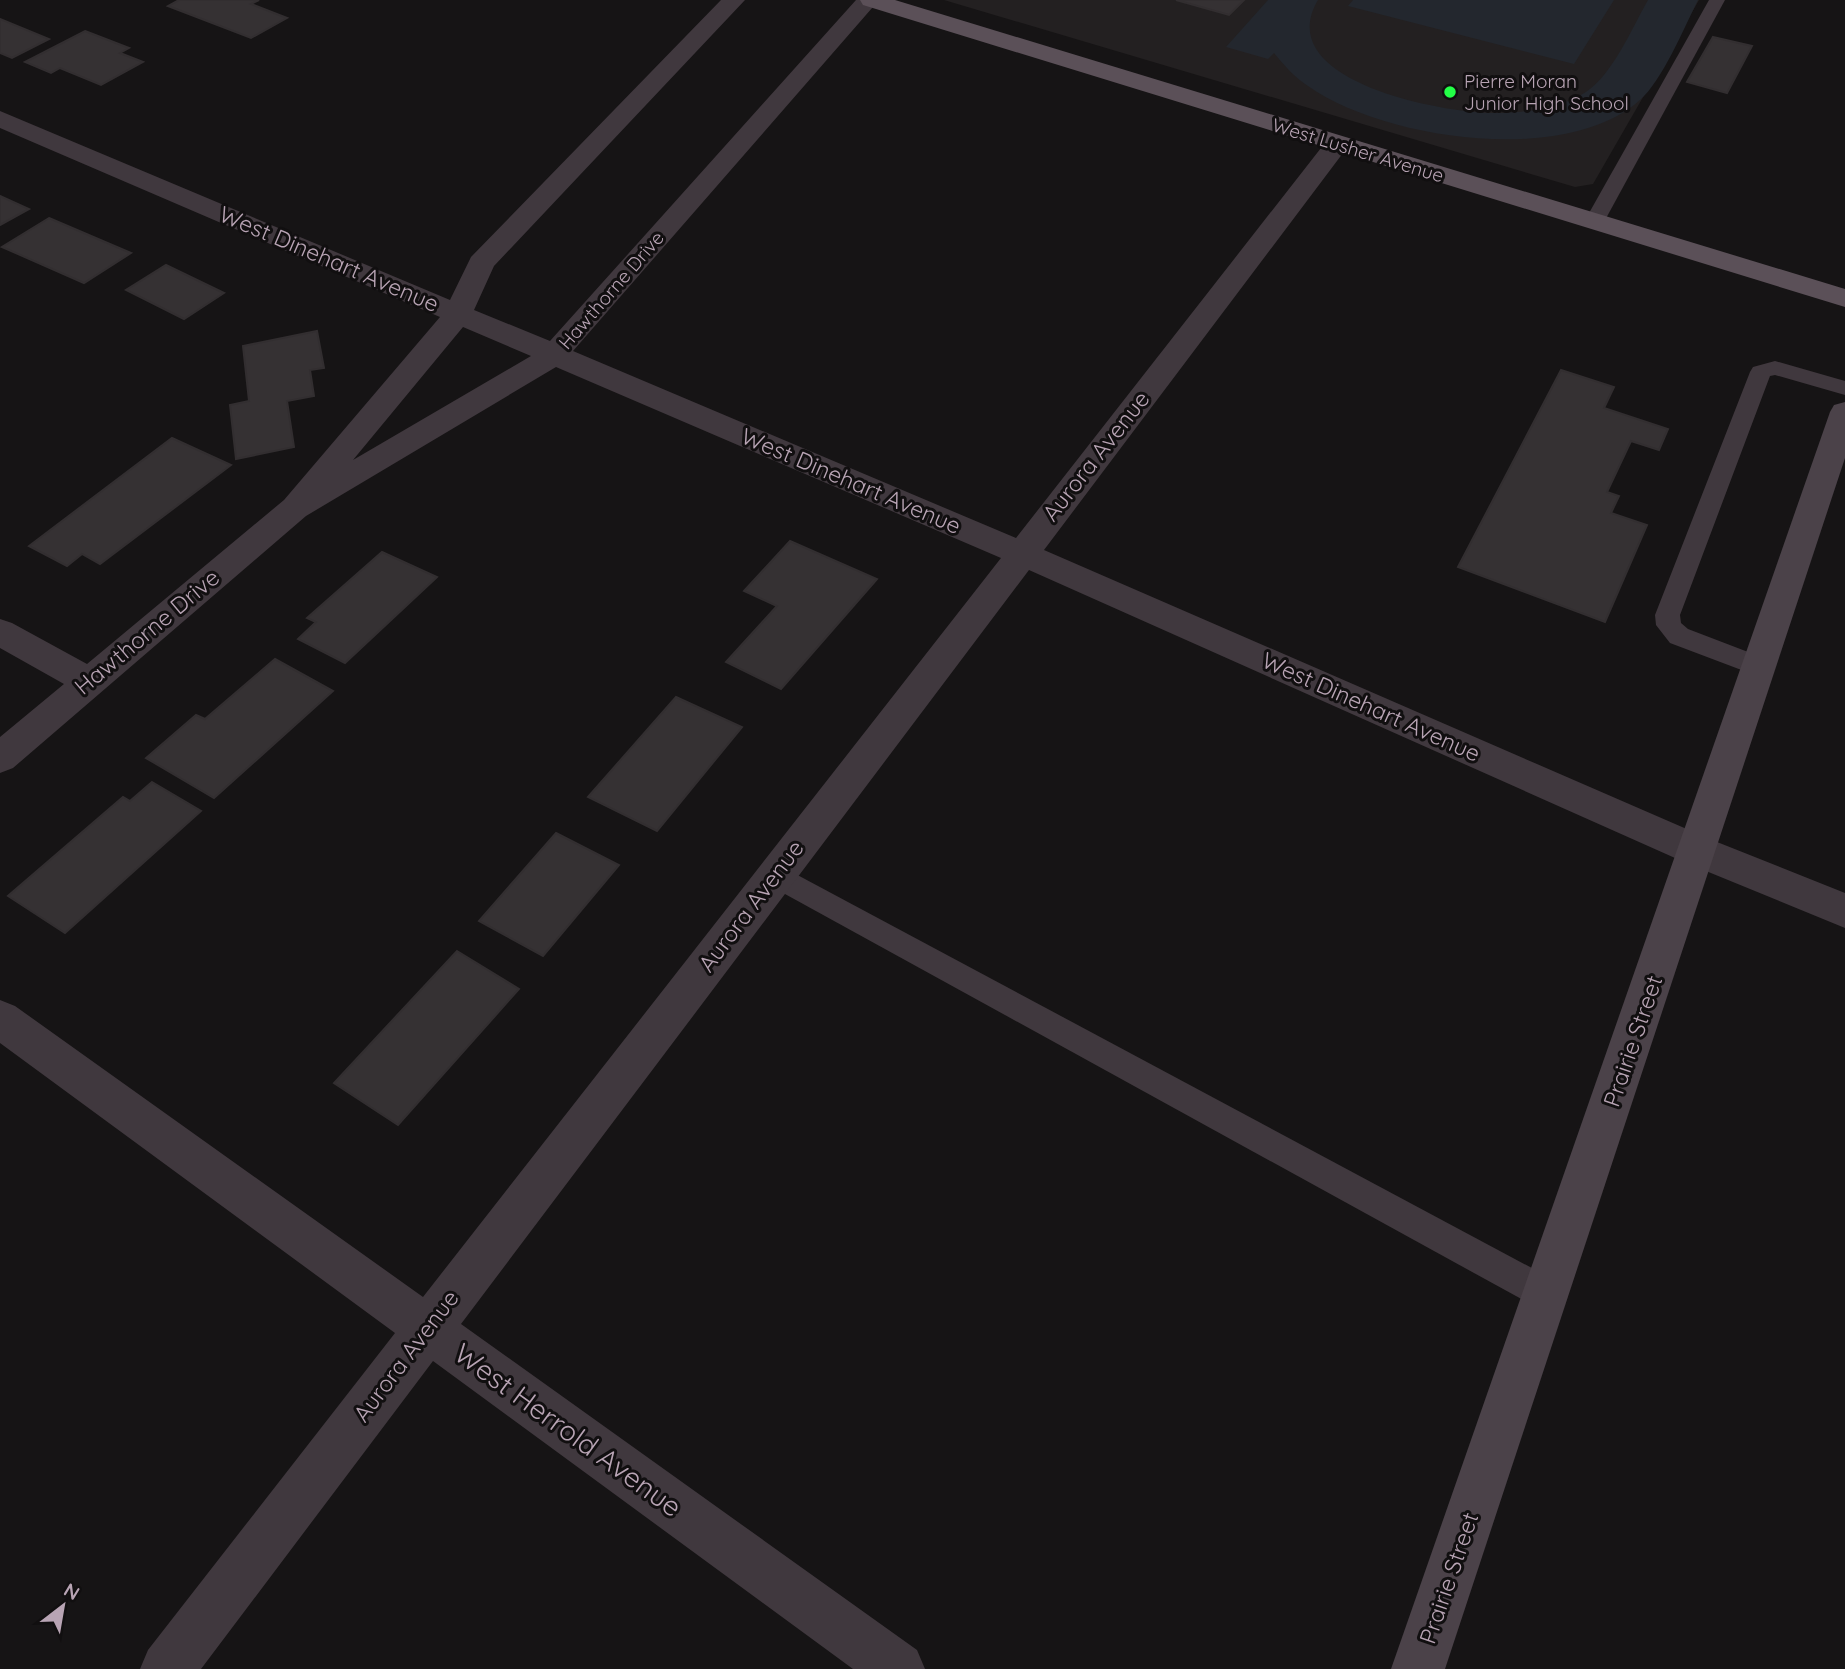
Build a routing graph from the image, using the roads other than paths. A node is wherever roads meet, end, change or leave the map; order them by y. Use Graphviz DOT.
graph roads {
  1 [pos="734,0"];
  2 [pos="869,0"];
  3 [pos="1717,0"];
  4 [pos="903,4"];
  5 [pos="0,119"];
  6 [pos="1337,144"];
  7 [pos="1594,222"];
  8 [pos="1845,299"];
  9 [pos="458,314"];
  10 [pos="554,355"];
  11 [pos="1845,387"];
  12 [pos="1845,412"];
  13 [pos="295,508"];
  14 [pos="1021,553"];
  15 [pos="0,632"];
  16 [pos="1759,667"];
  17 [pos="89,681"];
  18 [pos="0,758"];
  19 [pos="1698,851"];
  20 [pos="775,875"];
  21 [pos="1845,911"];
  22 [pos="0,1019"];
  23 [pos="1546,1294"];
  24 [pos="428,1328"];
  25 [pos="167,1669"];
  26 [pos="898,1669"];
  27 [pos="1418,1669"];
  1 -- 9 [label="street, Hawthorne Drive"];
  2 -- 4 [label="main road, West Lusher Avenue"];
  2 -- 10 [label="street, Hawthorne Drive"];
  3 -- 7 [label="lane"];
  4 -- 6 [label="main road, West Lusher Avenue"];
  5 -- 9 [label="street, West Dinehart Avenue"];
  6 -- 7 [label="main road, West Lusher Avenue"];
  6 -- 14 [label="street, Aurora Avenue"];
  7 -- 8 [label="main road, West Lusher Avenue"];
  9 -- 10 [label="street, West Dinehart Avenue"];
  9 -- 13 [label="street, Hawthorne Drive"];
  10 -- 13 [label="street, Hawthorne Drive"];
  10 -- 14 [label="street, West Dinehart Avenue"];
  11 -- 16 [label="lane"];
  12 -- 16 [label="main road, Prairie Street"];
  13 -- 17 [label="street, Hawthorne Drive"];
  14 -- 19 [label="street, West Dinehart Avenue"];
  14 -- 20 [label="street, Aurora Avenue"];
  15 -- 17 [label="street"];
  16 -- 19 [label="main road, Prairie Street"];
  17 -- 18 [label="street, Hawthorne Drive"];
  19 -- 21 [label="street, West Dinehart Avenue"];
  19 -- 23 [label="main road, Prairie Street"];
  20 -- 23 [label="lane"];
  20 -- 24 [label="street, Aurora Avenue"];
  22 -- 24 [label="street, West Herrold Avenue"];
  23 -- 27 [label="main road, Prairie Street"];
  24 -- 25 [label="street, Aurora Avenue"];
  24 -- 26 [label="street, West Herrold Avenue"];
}
